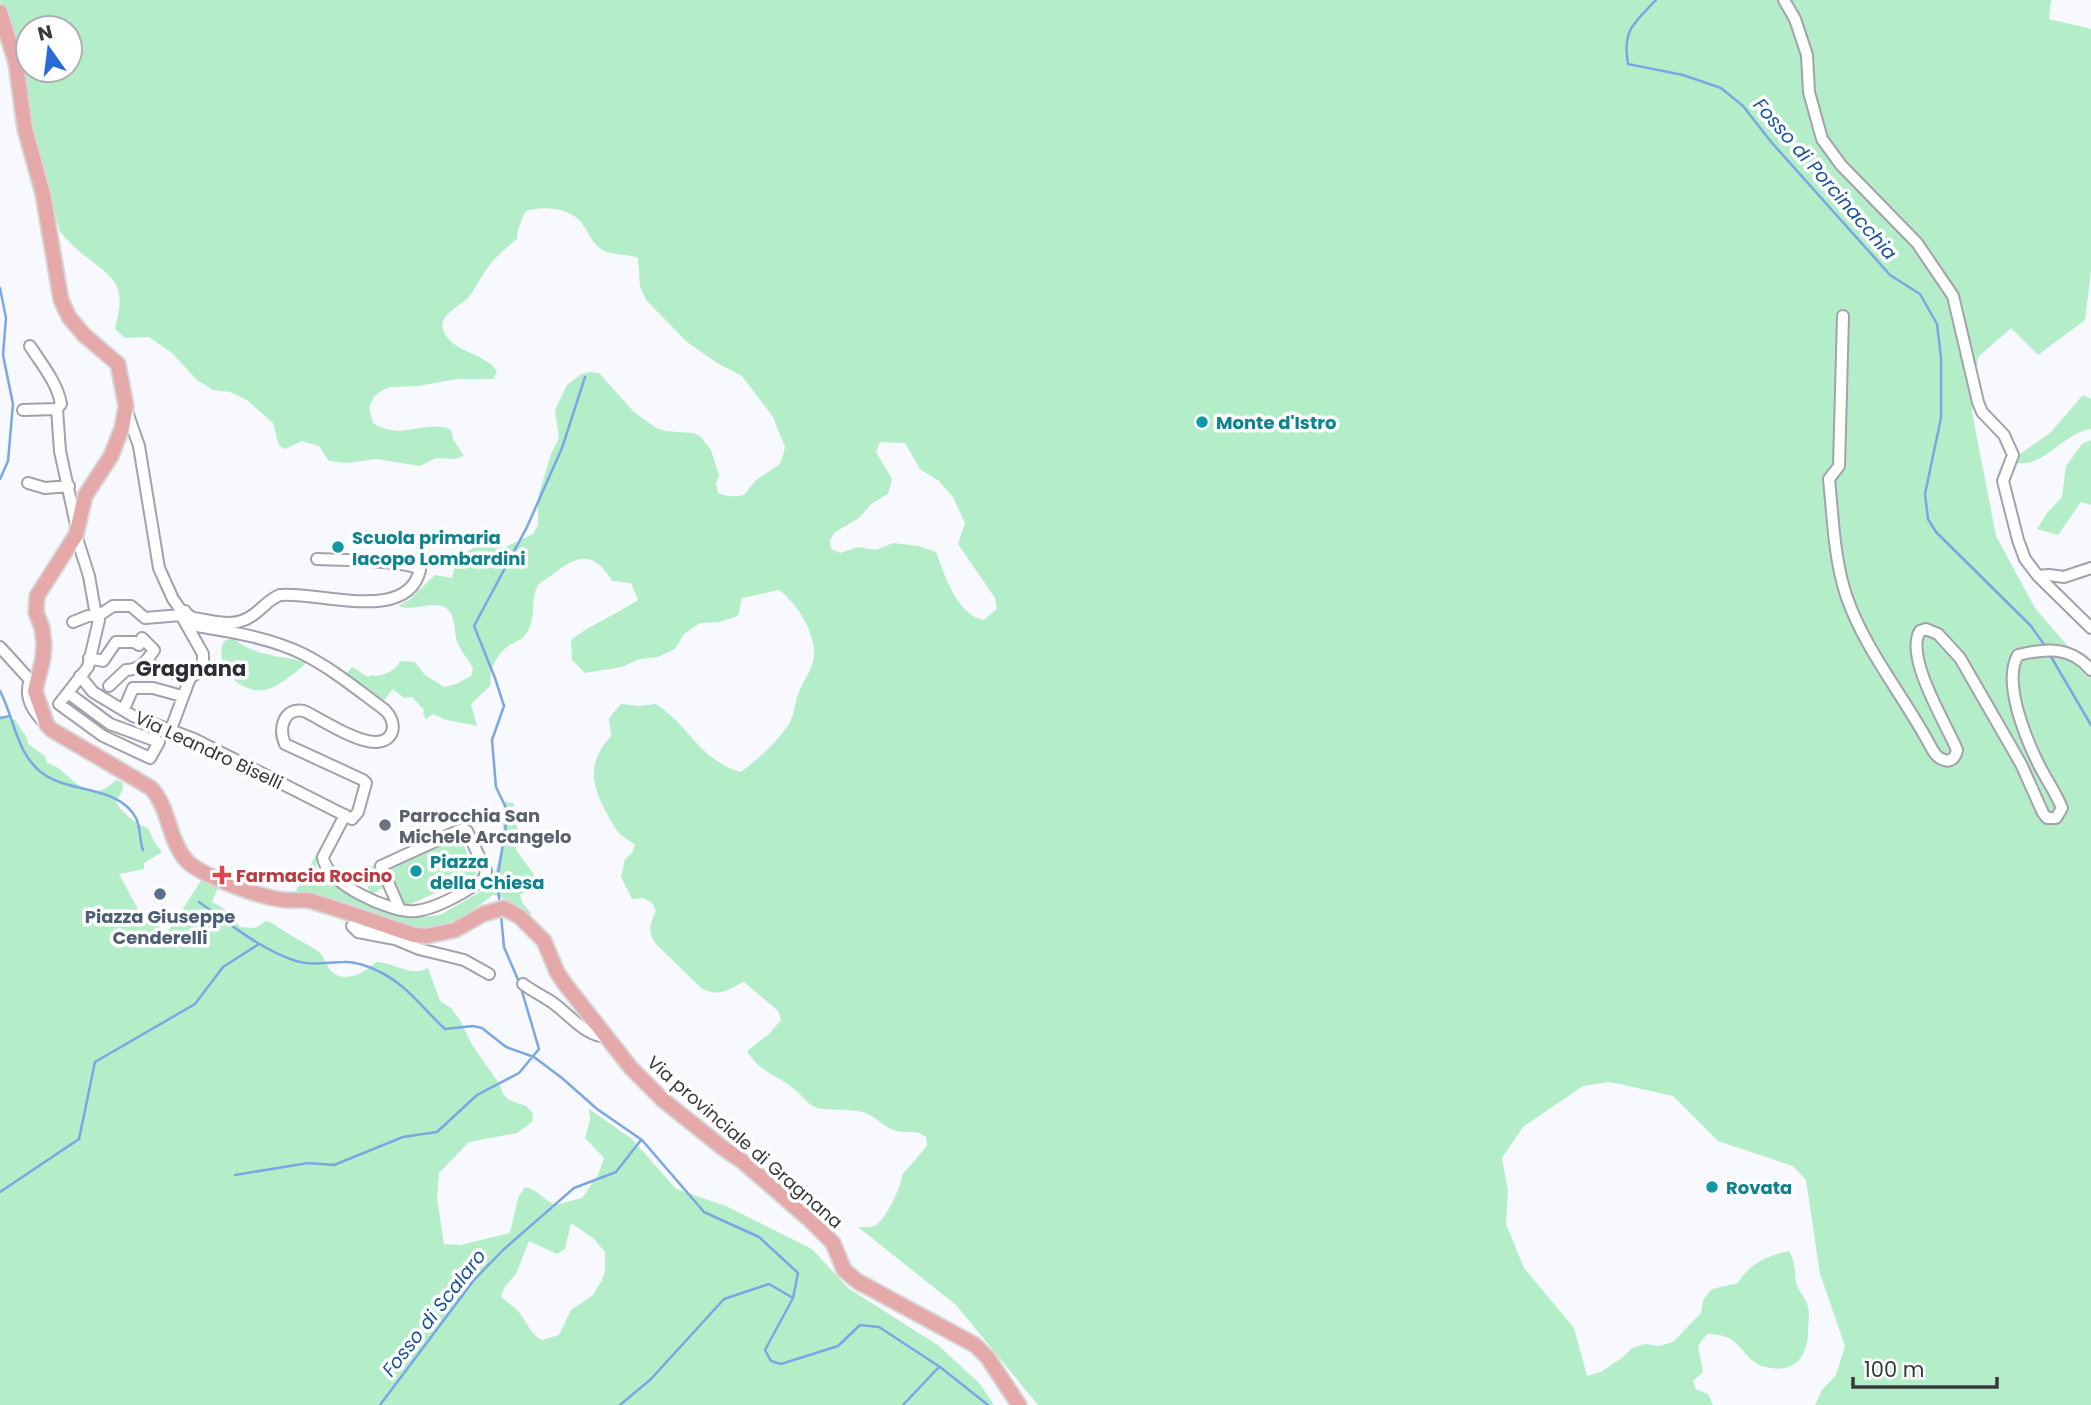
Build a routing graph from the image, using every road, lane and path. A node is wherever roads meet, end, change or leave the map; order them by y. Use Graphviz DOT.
graph roads {
  1 [pos="1784,0"];
  2 [pos="0,12"];
  3 [pos="1843,316"];
  4 [pos="30,346"];
  5 [pos="126,407"];
  6 [pos="57,409"];
  7 [pos="23,410"];
  8 [pos="28,483"];
  9 [pos="69,486"];
  10 [pos="77,531"];
  11 [pos="317,559"];
  12 [pos="2091,568"];
  13 [pos="2038,576"];
  14 [pos="186,615"];
  15 [pos="98,616"];
  16 [pos="73,622"];
  17 [pos="2091,628"];
  18 [pos="0,648"];
  19 [pos="89,658"];
  20 [pos="4,661"];
  21 [pos="103,661"];
  22 [pos="147,661"];
  23 [pos="2091,670"];
  24 [pos="80,676"];
  25 [pos="190,678"];
  26 [pos="68,693"];
  27 [pos="182,696"];
  28 [pos="124,709"];
  29 [pos="47,725"];
  30 [pos="171,729"];
  31 [pos="345,815"];
  32 [pos="400,910"];
  33 [pos="386,926"];
  34 [pos="489,974"];
  35 [pos="523,984"];
  36 [pos="608,1037"];
  37 [pos="1018,1405"];
  1 -- 13 [label="street"];
  2 -- 5 [label="main road"];
  3 -- 23 [label="street"];
  4 -- 6 [label="street"];
  5 -- 10 [label="main road"];
  5 -- 14 [label="street"];
  6 -- 7 [label="street"];
  6 -- 9 [label="street"];
  8 -- 9 [label="street"];
  9 -- 10 [label="street"];
  10 -- 15 [label="street"];
  10 -- 29 [label="main road"];
  11 -- 14 [label="street"];
  12 -- 13 [label="street"];
  13 -- 17 [label="street"];
  14 -- 15 [label="street"];
  14 -- 25 [label="street"];
  14 -- 31 [label="street"];
  15 -- 16 [label="street"];
  15 -- 19 [label="street"];
  18 -- 20 [label="street"];
  19 -- 21 [label="street"];
  19 -- 24 [label="street"];
  20 -- 29 [label="street"];
  21 -- 22 [label="street"];
  21 -- 22 [label="street"];
  22 -- 25 [label="street"];
  24 -- 26 [label="street"];
  24 -- 28 [label="street, Via Leandro Biselli"];
  25 -- 27 [label="street"];
  26 -- 26 [label="street"];
  27 -- 28 [label="street"];
  27 -- 30 [label="street"];
  28 -- 30 [label="street, Via Leandro Biselli"];
  29 -- 33 [label="main road"];
  30 -- 31 [label="street, Via Leandro Biselli"];
  31 -- 32 [label="street"];
  32 -- 32 [label="street"];
  33 -- 34 [label="street"];
  33 -- 36 [label="main road, Via provinciale di Gragnana"];
  35 -- 36 [label="street"];
  36 -- 37 [label="main road, Via provinciale di Gragnana"];
}
